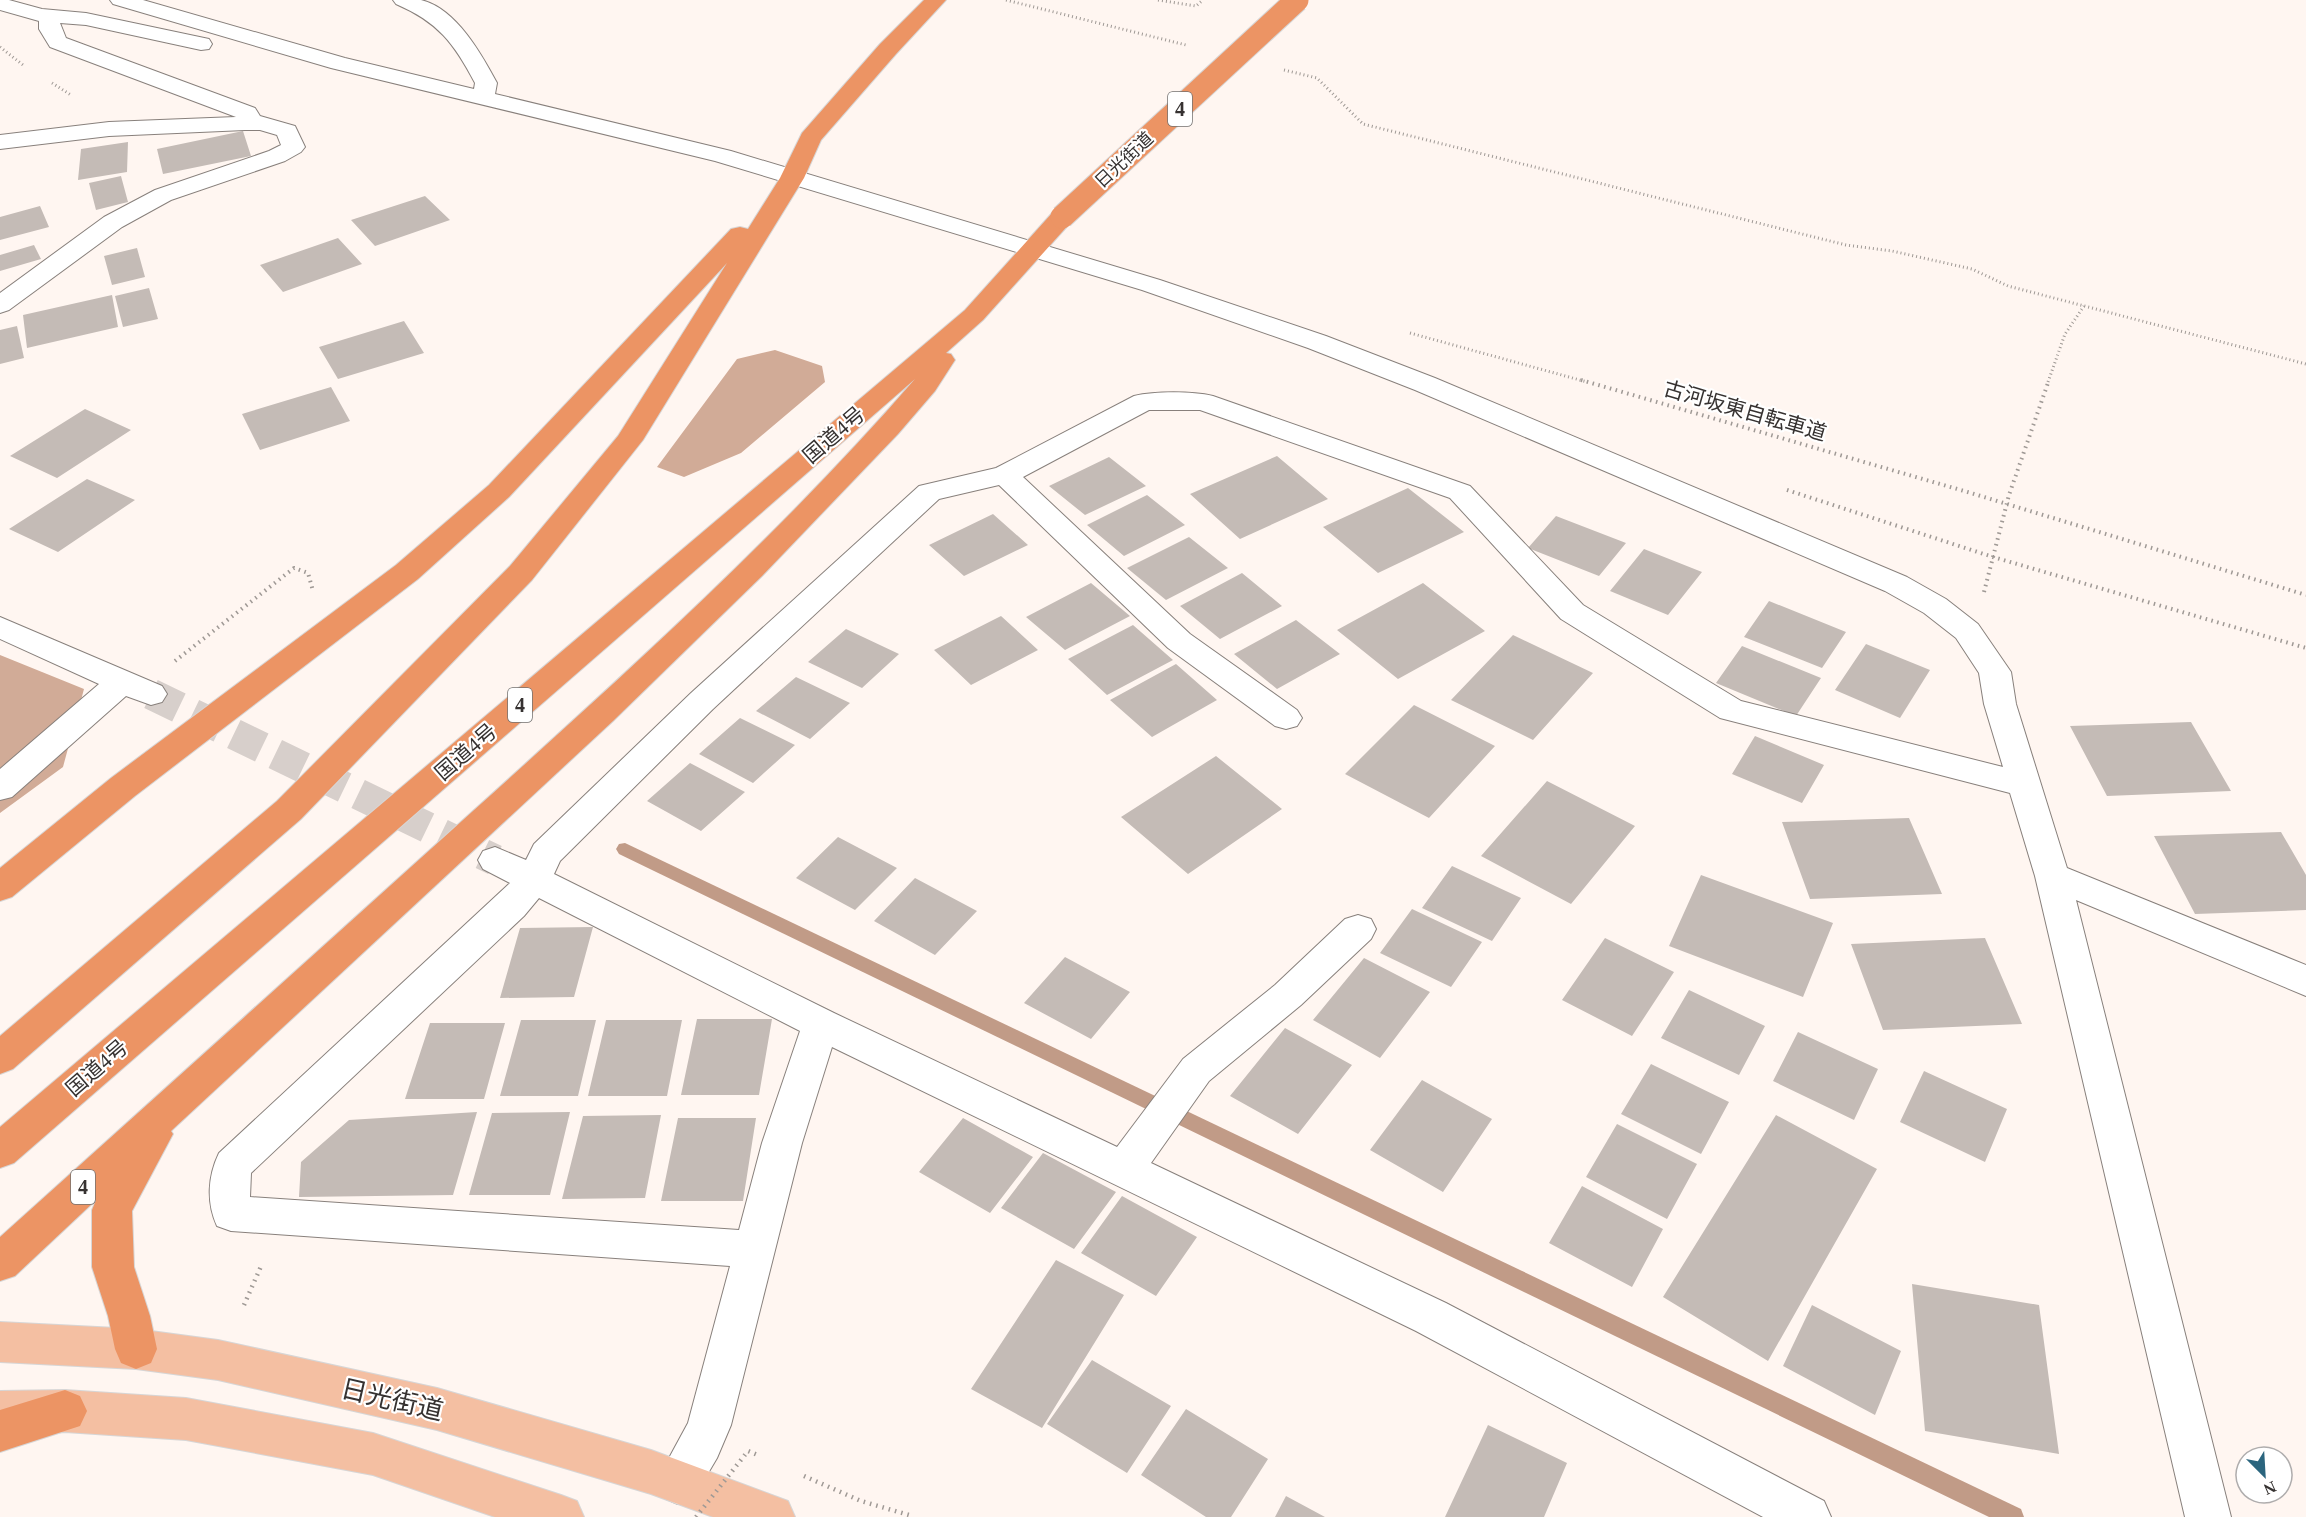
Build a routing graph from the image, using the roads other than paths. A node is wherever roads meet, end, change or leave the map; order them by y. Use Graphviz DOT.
graph roads {
  1 [pos="120,0"];
  2 [pos="403,0"];
  3 [pos="936,0"];
  4 [pos="1297,0"];
  5 [pos="0,4"];
  6 [pos="41,15"];
  7 [pos="339,63"];
  8 [pos="483,97"];
  9 [pos="245,123"];
  10 [pos="0,142"];
  11 [pos="792,177"];
  12 [pos="1033,250"];
  13 [pos="0,305"];
  14 [pos="974,315"];
  15 [pos="1005,475"];
  16 [pos="0,627"];
  17 [pos="122,681"];
  18 [pos="151,694"];
  19 [pos="1286,718"];
  20 [pos="2025,785"];
  21 [pos="0,788"];
  22 [pos="495,860"];
  23 [pos="2052,876"];
  24 [pos="533,881"];
  25 [pos="0,888"];
  26 [pos="1358,929"];
  27 [pos="2306,981"];
  28 [pos="820,1024"];
  29 [pos="0,1058"];
  30 [pos="165,1111"];
  31 [pos="0,1151"];
  32 [pos="1124,1169"];
  33 [pos="753,1249"];
  34 [pos="0,1263"];
  35 [pos="0,1342"];
  36 [pos="136,1349"];
  37 [pos="65,1411"];
  38 [pos="0,1412"];
  39 [pos="0,1431"];
  40 [pos="687,1500"];
  41 [pos="561,1517"];
  42 [pos="772,1517"];
  43 [pos="1808,1517"];
  44 [pos="2208,1517"];
  1 -- 7 [label="street"];
  2 -- 8 [label="street"];
  3 -- 11 [label="highway"];
  4 -- 12 [label="highway, 日光街道 / 4, bridge"];
  5 -- 6 [label="street"];
  6 -- 7 [label="street"];
  6 -- 9 [label="street"];
  7 -- 8 [label="street"];
  8 -- 11 [label="street"];
  9 -- 10 [label="street"];
  9 -- 13 [label="street"];
  11 -- 12 [label="street"];
  11 -- 25 [label="highway"];
  11 -- 29 [label="highway"];
  12 -- 14 [label="highway, 国道4号 / 4"];
  12 -- 20 [label="street"];
  14 -- 30 [label="highway, 4"];
  14 -- 31 [label="highway, 国道4号 / 4"];
  15 -- 19 [label="street"];
  15 -- 20 [label="street"];
  15 -- 24 [label="street"];
  16 -- 17 [label="street"];
  17 -- 18 [label="street"];
  17 -- 21 [label="street"];
  20 -- 23 [label="street"];
  22 -- 24 [label="street"];
  23 -- 27 [label="street"];
  23 -- 44 [label="street"];
  24 -- 28 [label="street"];
  24 -- 33 [label="street"];
  26 -- 32 [label="street"];
  28 -- 32 [label="street"];
  28 -- 33 [label="street"];
  30 -- 34 [label="highway, 4"];
  30 -- 36 [label="highway"];
  32 -- 43 [label="street"];
  33 -- 40 [label="street"];
  35 -- 36 [label="main road, 日光街道"];
  36 -- 40 [label="main road, 日光街道"];
  37 -- 38 [label="main road"];
  37 -- 39 [label="highway"];
  37 -- 41 [label="main road"];
  40 -- 42 [label="main road, 日光街道"];
}
